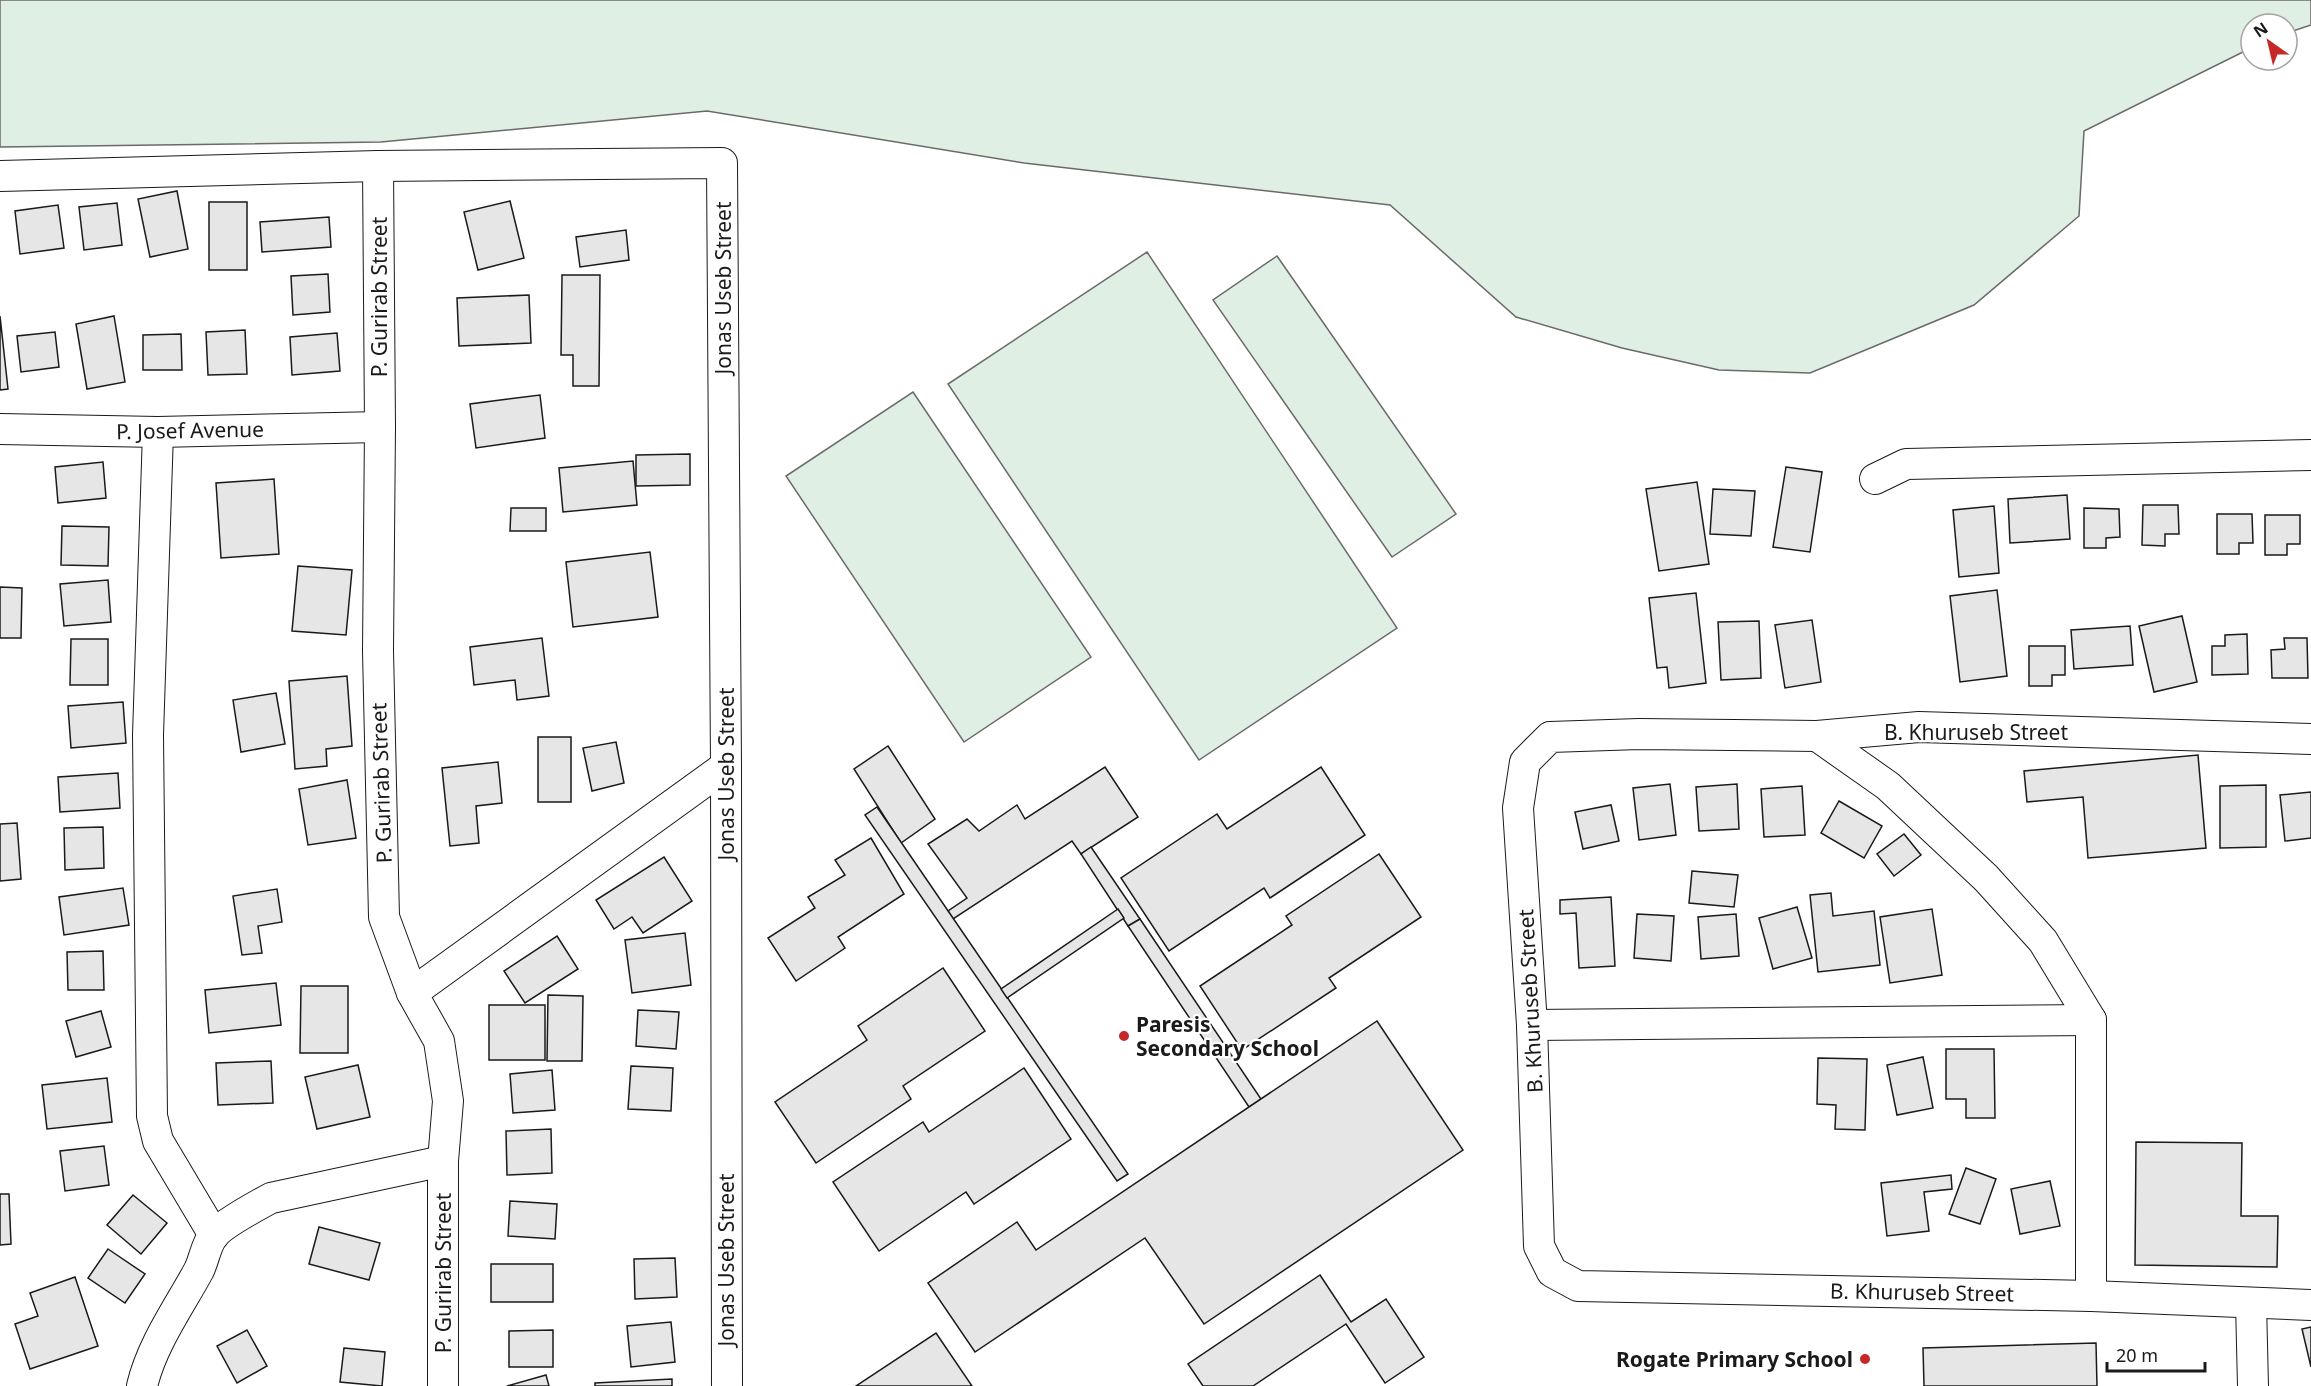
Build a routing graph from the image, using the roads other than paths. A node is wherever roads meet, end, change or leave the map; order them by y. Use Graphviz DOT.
graph roads {
  1 [pos="378,166"];
  2 [pos="0,176"];
  3 [pos="380,428"];
  4 [pos="0,429"];
  5 [pos="158,432"];
  6 [pos="2311,455"];
  7 [pos="1875,479"];
  8 [pos="1818,736"];
  9 [pos="2311,739"];
  10 [pos="726,766"];
  11 [pos="412,993"];
  12 [pos="2091,1020"];
  13 [pos="1532,1025"];
  14 [pos="443,1161"];
  15 [pos="213,1235"];
  16 [pos="2091,1296"];
  17 [pos="2252,1303"];
  18 [pos="2311,1305"];
  19 [pos="142,1386"];
  20 [pos="443,1386"];
  21 [pos="727,1386"];
  22 [pos="2253,1386"];
  1 -- 2 [label="street"];
  1 -- 3 [label="street, P. Gurirab Street"];
  1 -- 10 [label="street, Jonas Useb Street"];
  3 -- 5 [label="street, P. Josef Avenue"];
  3 -- 11 [label="street, P. Gurirab Street"];
  4 -- 5 [label="street, P. Josef Avenue"];
  5 -- 15 [label="street"];
  6 -- 7 [label="street"];
  8 -- 9 [label="street, B. Khuruseb Street"];
  8 -- 12 [label="street"];
  8 -- 13 [label="street, B. Khuruseb Street"];
  10 -- 11 [label="street"];
  10 -- 21 [label="street, Jonas Useb Street"];
  11 -- 14 [label="street, P. Gurirab Street"];
  12 -- 13 [label="street"];
  12 -- 16 [label="street"];
  13 -- 16 [label="street, B. Khuruseb Street"];
  14 -- 15 [label="street"];
  14 -- 20 [label="street, P. Gurirab Street"];
  15 -- 19 [label="street"];
  16 -- 17 [label="street, B. Khuruseb Street"];
  17 -- 18 [label="street, B. Khuruseb Street"];
  17 -- 22 [label="street"];
}
